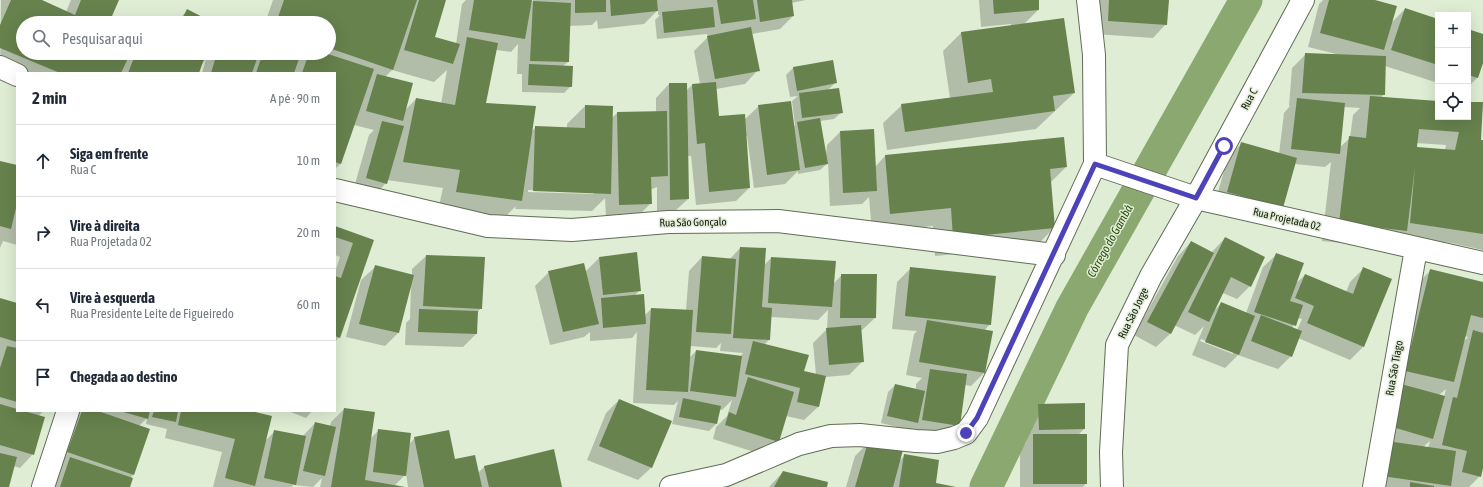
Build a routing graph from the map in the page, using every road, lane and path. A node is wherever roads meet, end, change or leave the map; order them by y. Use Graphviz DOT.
graph roads {
  1 [pos="1088,0"];
  2 [pos="1303,0"];
  3 [pos="0,67"];
  4 [pos="16,75"];
  5 [pos="1101,165"];
  6 [pos="336,190"];
  7 [pos="1196,198"];
  8 [pos="1416,249"];
  9 [pos="1054,255"];
  10 [pos="1483,263"];
  11 [pos="68,412"];
  12 [pos="43,487"];
  13 [pos="671,487"];
  14 [pos="1112,487"];
  15 [pos="1374,487"];
  1 -- 5 [label="street"];
  2 -- 7 [label="street, Rua C"];
  3 -- 4 [label="street"];
  5 -- 7 [label="street, Rua Projetada 02"];
  5 -- 9 [label="street"];
  6 -- 9 [label="street, Rua São Gonçalo"];
  7 -- 8 [label="street, Rua Projetada 02"];
  7 -- 14 [label="street, Rua São Jorge"];
  8 -- 10 [label="street, Rua Projetada 02"];
  8 -- 15 [label="street, Rua São Tiago"];
  9 -- 13 [label="street"];
  11 -- 12 [label="street"];
}
